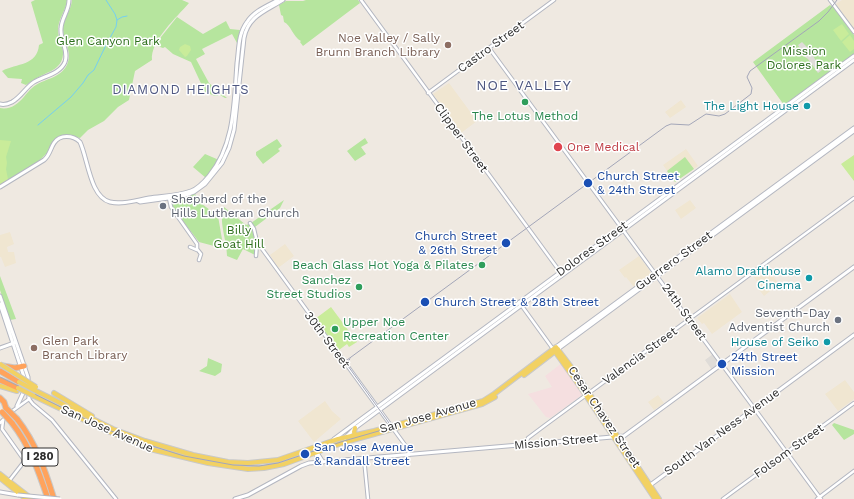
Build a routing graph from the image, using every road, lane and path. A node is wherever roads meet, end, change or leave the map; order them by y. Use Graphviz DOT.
graph roads {
  1 [pos="69,0"];
  2 [pos="278,0"];
  3 [pos="283,0"];
  4 [pos="361,0"];
  5 [pos="554,0"];
  6 [pos="830,0"];
  7 [pos="854,32"];
  8 [pos="489,48"];
  9 [pos="854,56"];
  10 [pos="854,60"];
  11 [pos="846,64"];
  12 [pos="428,93"];
  13 [pos="0,104"];
  14 [pos="854,130"];
  15 [pos="0,187"];
  16 [pos="169,198"];
  17 [pos="854,198"];
  18 [pos="138,201"];
  19 [pos="250,223"];
  20 [pos="622,229"];
  21 [pos="257,242"];
  22 [pos="190,247"];
  23 [pos="198,250"];
  24 [pos="256,256"];
  25 [pos="199,260"];
  26 [pos="854,267"];
  27 [pos="561,274"];
  28 [pos="656,275"];
  29 [pos="0,296"];
  30 [pos="0,304"];
  31 [pos="520,304"];
  32 [pos="689,320"];
  33 [pos="854,335"];
  34 [pos="15,343"];
  35 [pos="0,348"];
  36 [pos="556,349"];
  37 [pos="722,364"];
  38 [pos="0,365"];
  39 [pos="22,366"];
  40 [pos="0,372"];
  41 [pos="0,379"];
  42 [pos="19,382"];
  43 [pos="0,386"];
  44 [pos="25,389"];
  45 [pos="35,389"];
  46 [pos="18,390"];
  47 [pos="54,393"];
  48 [pos="587,394"];
  49 [pos="495,395"];
  50 [pos="0,398"];
  51 [pos="29,399"];
  52 [pos="0,402"];
  53 [pos="854,403"];
  54 [pos="17,406"];
  55 [pos="6,408"];
  56 [pos="378,408"];
  57 [pos="754,408"];
  58 [pos="1,411"];
  59 [pos="3,420"];
  60 [pos="0,423"];
  61 [pos="359,423"];
  62 [pos="108,427"];
  63 [pos="355,428"];
  64 [pos="392,428"];
  65 [pos="356,435"];
  66 [pos="616,437"];
  67 [pos="345,438"];
  68 [pos="331,442"];
  69 [pos="526,442"];
  70 [pos="338,444"];
  71 [pos="314,448"];
  72 [pos="324,450"];
  73 [pos="317,452"];
  74 [pos="787,452"];
  75 [pos="410,455"];
  76 [pos="321,457"];
  77 [pos="364,458"];
  78 [pos="321,462"];
  79 [pos="854,471"];
  80 [pos="0,474"];
  81 [pos="0,478"];
  82 [pos="8,482"];
  83 [pos="648,486"];
  84 [pos="0,492"];
  85 [pos="819,498"];
  86 [pos="26,499"];
  87 [pos="32,499"];
  88 [pos="48,499"];
  89 [pos="54,499"];
  90 [pos="61,499"];
  91 [pos="116,499"];
  92 [pos="235,499"];
  93 [pos="368,499"];
  94 [pos="655,499"];
  95 [pos="659,499"];
  96 [pos="723,499"];
  1 -- 13 [label="main road"];
  2 -- 18 [label="main road"];
  3 -- 16 [label="main road"];
  4 -- 12 [label="street, Clipper Street"];
  5 -- 8 [label="street, Castro Street"];
  6 -- 7 [label="street"];
  8 -- 12 [label="street, Castro Street"];
  8 -- 20 [label="street, 24th Street"];
  9 -- 11 [label="main road, Dolores Street"];
  10 -- 11 [label="main road, Dolores Street"];
  11 -- 20 [label="main road, Dolores Street"];
  12 -- 27 [label="street, Clipper Street"];
  14 -- 28 [label="main road, Guerrero Street"];
  15 -- 18 [label="main road"];
  16 -- 18 [label="main road"];
  16 -- 23 [label="street"];
  17 -- 32 [label="street, Valencia Street"];
  19 -- 21 [label="street, 30th Street"];
  20 -- 27 [label="main road, Dolores Street"];
  20 -- 28 [label="street, 24th Street"];
  21 -- 24 [label="street"];
  21 -- 56 [label="street, 30th Street"];
  22 -- 23 [label="street"];
  23 -- 25 [label="street"];
  26 -- 37 [label="main road, Mission Street"];
  27 -- 31 [label="main road, Dolores Street"];
  28 -- 32 [label="street, 24th Street"];
  28 -- 36 [label="main road, Guerrero Street"];
  29 -- 34 [label="main road"];
  30 -- 34 [label="main road"];
  31 -- 36 [label="street, Cesar Chavez Street"];
  31 -- 56 [label="main road, Dolores Street"];
  32 -- 37 [label="street, 24th Street"];
  32 -- 48 [label="street, Valencia Street"];
  33 -- 57 [label="main road, South Van Ness Avenue"];
  34 -- 35 [label="main road"];
  34 -- 39 [label="main road"];
  36 -- 48 [label="main road, Cesar Chavez Street"];
  36 -- 49 [label="main road, Guerrero Street"];
  37 -- 57 [label="street, 24th Street"];
  37 -- 66 [label="main road, Mission Street"];
  38 -- 39 [label="highway"];
  38 -- 45 [label="main road, bridge"];
  39 -- 44 [label="main road"];
  39 -- 51 [label="main road"];
  40 -- 42 [label="highway"];
  41 -- 46 [label="highway"];
  42 -- 45 [label="main road, bridge"];
  43 -- 46 [label="main road, San Jose Avenue"];
  44 -- 51 [label="main road"];
  44 -- 54 [label="main road"];
  45 -- 62 [label="main road, San Jose Avenue"];
  46 -- 73 [label="main road, San Jose Avenue, bridge"];
  47 -- 62 [label="main road"];
  48 -- 66 [label="main road, Cesar Chavez Street"];
  48 -- 69 [label="street, Valencia Street"];
  49 -- 64 [label="main road, San Jose Avenue"];
  50 -- 55 [label="highway"];
  51 -- 54 [label="street"];
  51 -- 91 [label="street"];
  52 -- 55 [label="highway, I 280"];
  53 -- 74 [label="street, Folsom Street"];
  54 -- 59 [label="street"];
  55 -- 89 [label="highway, I 280, bridge"];
  56 -- 61 [label="main road, Dolores Street"];
  56 -- 64 [label="street, 30th Street"];
  57 -- 74 [label="street, 24th Street"];
  57 -- 83 [label="main road, South Van Ness Avenue"];
  58 -- 88 [label="highway, I 280, bridge"];
  59 -- 60 [label="street"];
  59 -- 82 [label="street"];
  61 -- 63 [label="main road, Dolores Street"];
  61 -- 68 [label="main road, Dolores Street"];
  62 -- 71 [label="main road, San Jose Avenue"];
  63 -- 65 [label="main road"];
  63 -- 67 [label="main road, Dolores Street"];
  64 -- 65 [label="main road, San Jose Avenue"];
  64 -- 70 [label="main road, San Jose Avenue"];
  64 -- 75 [label="street, 30th Street"];
  65 -- 67 [label="main road, San Jose Avenue"];
  66 -- 69 [label="main road, Mission Street"];
  66 -- 83 [label="main road, Cesar Chavez Street"];
  67 -- 68 [label="main road, San Jose Avenue"];
  67 -- 70 [label="main road"];
  68 -- 71 [label="main road, San Jose Avenue"];
  69 -- 75 [label="main road, Mission Street"];
  70 -- 72 [label="main road, San Jose Avenue"];
  71 -- 73 [label="main road"];
  72 -- 73 [label="main road, San Jose Avenue"];
  72 -- 76 [label="main road"];
  73 -- 76 [label="main road"];
  73 -- 78 [label="main road"];
  74 -- 85 [label="street, 24th Street"];
  74 -- 96 [label="street, Folsom Street"];
  75 -- 77 [label="main road, Mission Street"];
  76 -- 78 [label="main road"];
  77 -- 78 [label="main road, Mission Street"];
  77 -- 93 [label="street"];
  78 -- 92 [label="main road, Mission Street"];
  79 -- 85 [label="street"];
  80 -- 82 [label="main road"];
  81 -- 82 [label="main road"];
  82 -- 86 [label="main road"];
  82 -- 87 [label="main road"];
  83 -- 94 [label="main road, Cesar Chavez Street"];
  83 -- 95 [label="main road, Cesar Chavez Street"];
  84 -- 90 [label="main road, bridge"];
}
